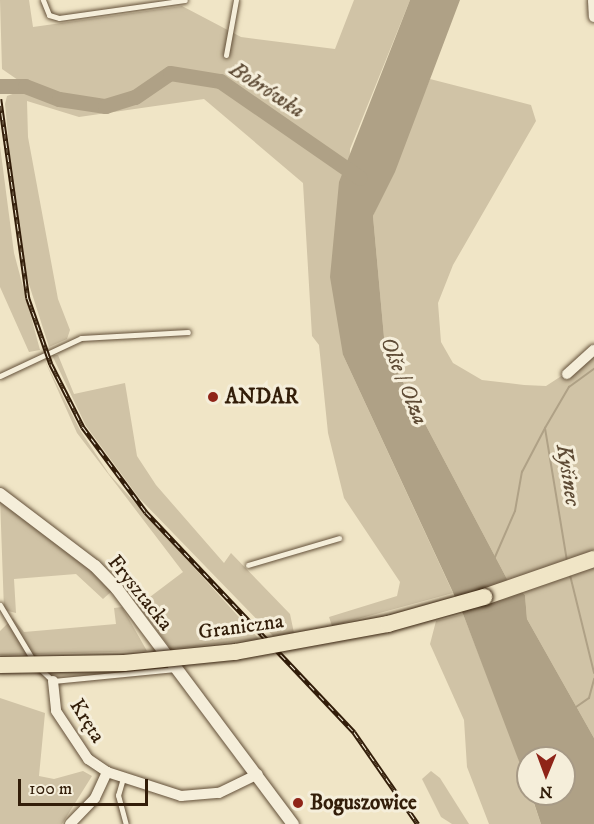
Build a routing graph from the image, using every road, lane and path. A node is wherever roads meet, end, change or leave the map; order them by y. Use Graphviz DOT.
graph roads {
  1 [pos="43,0"];
  2 [pos="185,0"];
  3 [pos="236,0"];
  4 [pos="593,0"];
  5 [pos="594,18"];
  6 [pos="226,55"];
  7 [pos="188,332"];
  8 [pos="594,350"];
  9 [pos="567,374"];
  10 [pos="0,376"];
  11 [pos="0,494"];
  12 [pos="339,538"];
  13 [pos="594,559"];
  14 [pos="248,565"];
  15 [pos="0,604"];
  16 [pos="0,665"];
  17 [pos="175,669"];
  18 [pos="53,681"];
  19 [pos="107,772"];
  20 [pos="258,774"];
  21 [pos="123,778"];
  22 [pos="70,824"];
  23 [pos="126,824"];
  24 [pos="293,824"];
  1 -- 2 [label="lane"];
  3 -- 6 [label="lane"];
  4 -- 5 [label="street"];
  7 -- 10 [label="lane"];
  8 -- 9 [label="street"];
  11 -- 17 [label="street, Frysztacka"];
  12 -- 14 [label="lane"];
  13 -- 16 [label="main road, Graniczna, bridge"];
  15 -- 18 [label="lane"];
  17 -- 18 [label="lane"];
  17 -- 20 [label="street, Frysztacka"];
  18 -- 19 [label="street, Kręta"];
  19 -- 21 [label="street, Kręta"];
  19 -- 22 [label="street, Kręta"];
  20 -- 21 [label="street, Kręta"];
  20 -- 24 [label="street, Frysztacka"];
  21 -- 23 [label="lane"];
}
